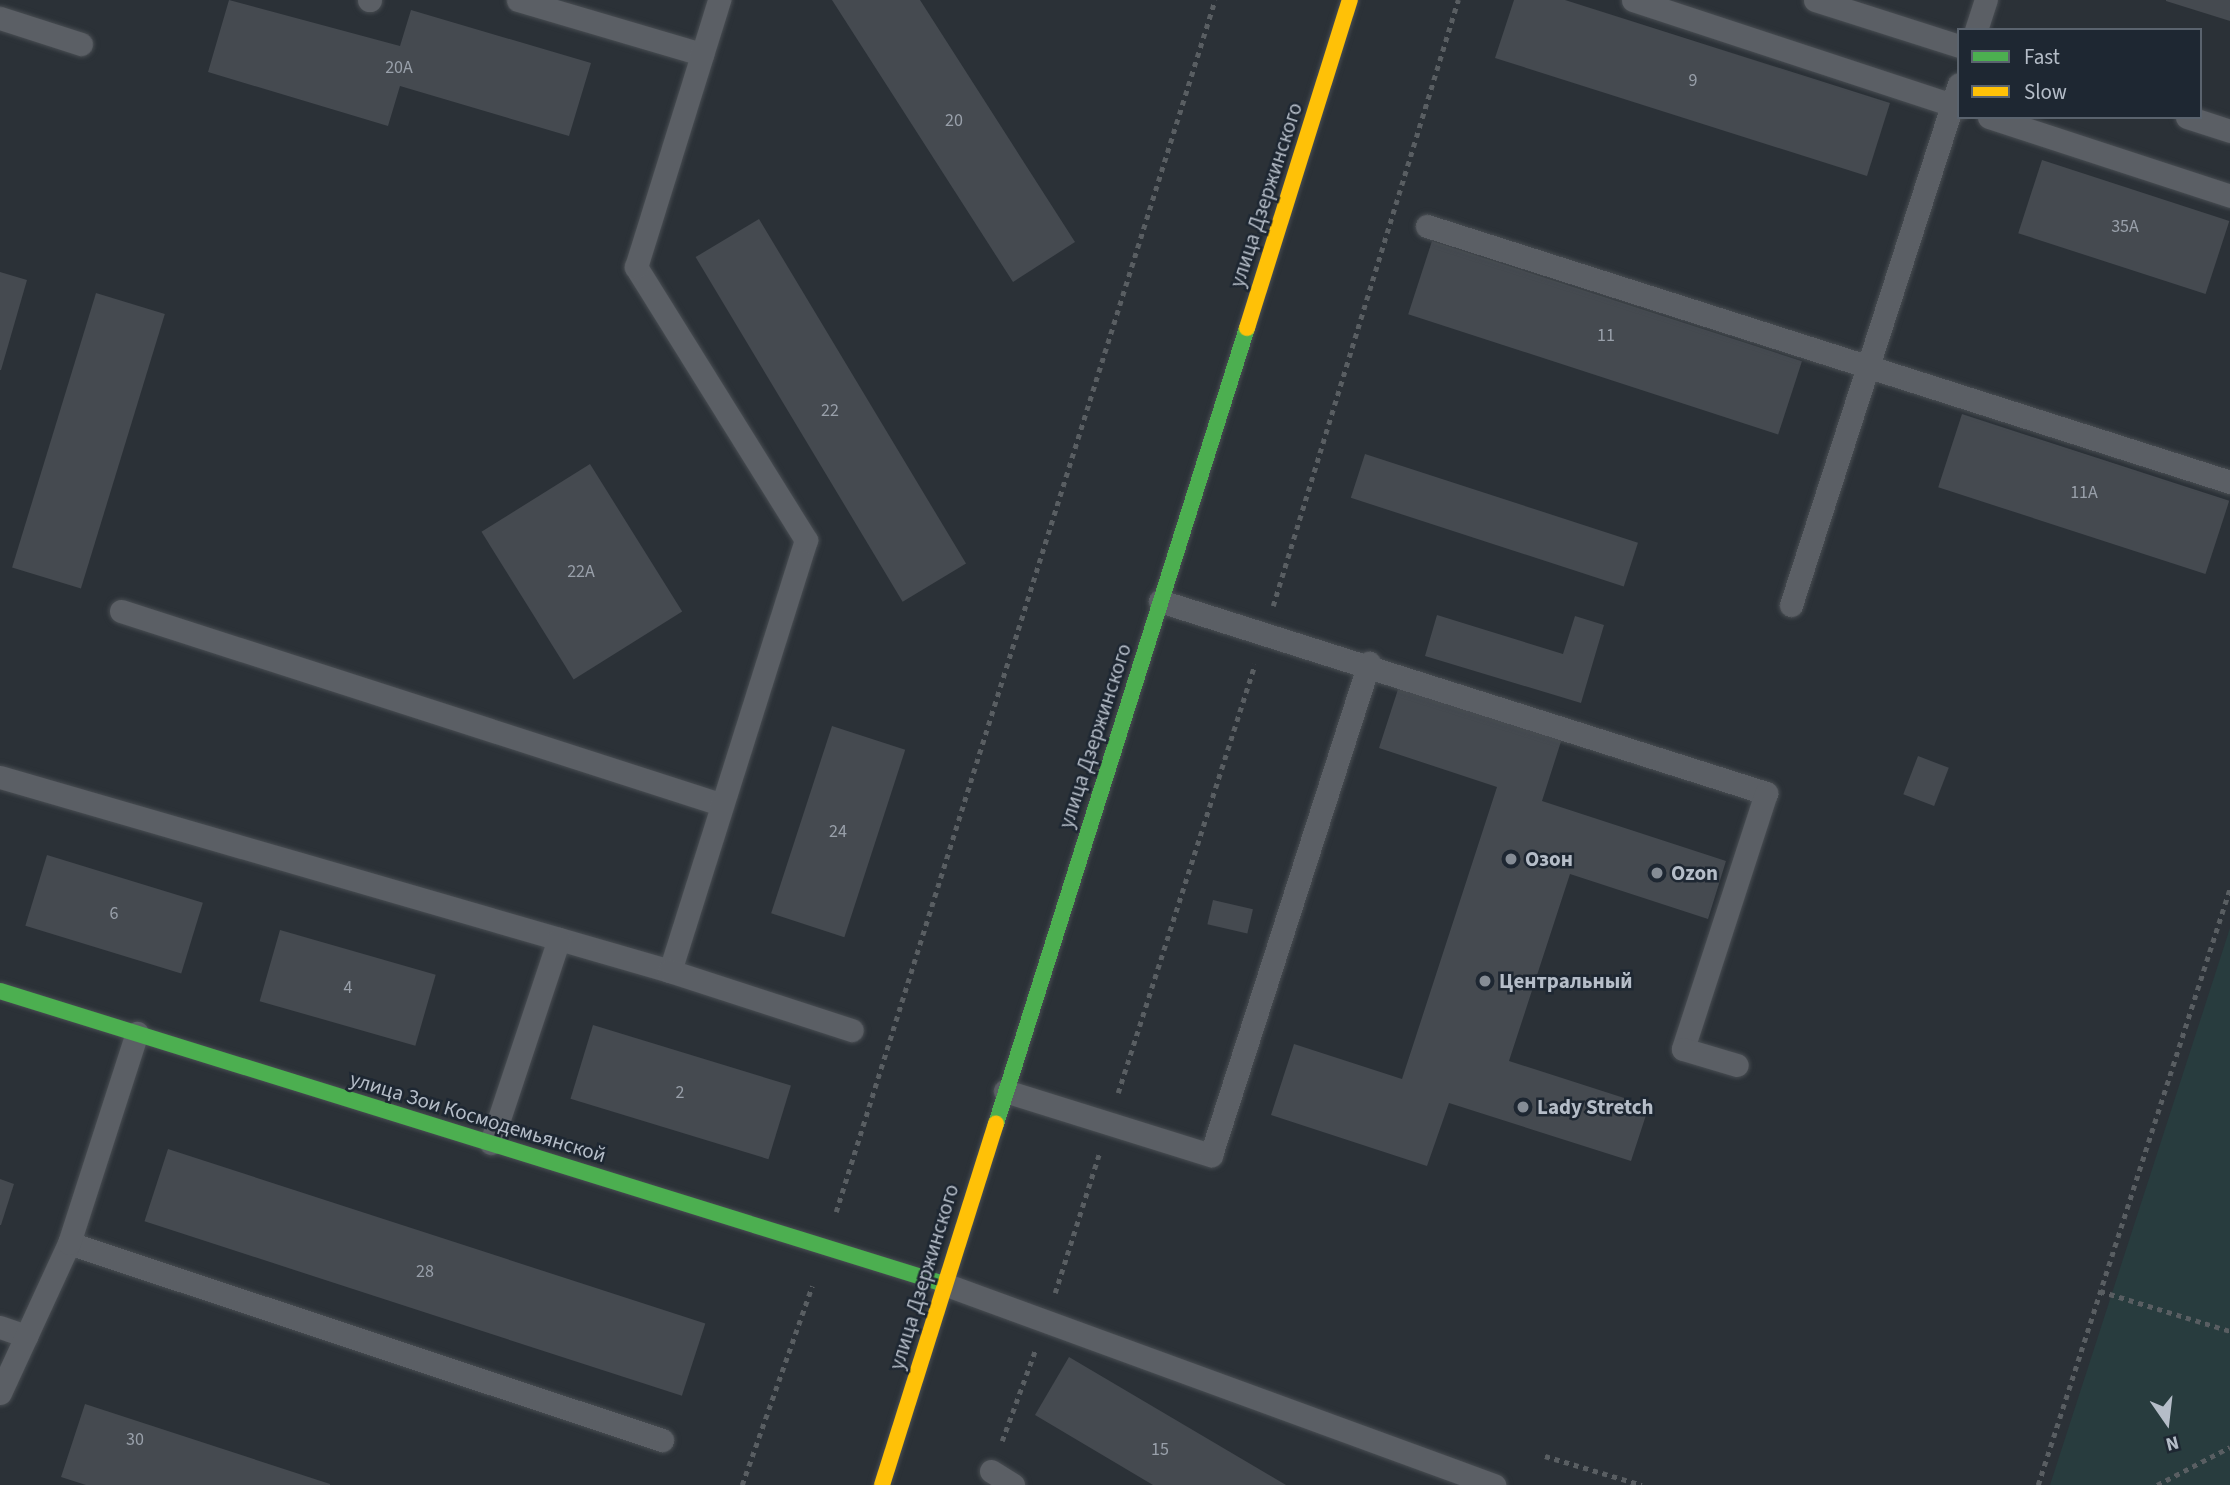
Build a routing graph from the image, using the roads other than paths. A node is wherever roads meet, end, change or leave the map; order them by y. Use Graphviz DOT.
graph roads {
  1 [pos="518,0"];
  2 [pos="719,0"];
  3 [pos="1350,0"];
  4 [pos="1633,0"];
  5 [pos="1815,0"];
  6 [pos="1986,0"];
  7 [pos="0,18"];
  8 [pos="1977,28"];
  9 [pos="81,44"];
  10 [pos="1957,45"];
  11 [pos="702,54"];
  12 [pos="1956,99"];
  13 [pos="1995,119"];
  14 [pos="2193,119"];
  15 [pos="2230,131"];
  16 [pos="2230,197"];
  17 [pos="1427,226"];
  18 [pos="1868,367"];
  19 [pos="2230,482"];
  20 [pos="1160,601"];
  21 [pos="1791,605"];
  22 [pos="121,611"];
  23 [pos="1369,663"];
  24 [pos="0,777"];
  25 [pos="720,803"];
  26 [pos="559,939"];
  27 [pos="670,971"];
  28 [pos="0,991"];
  29 [pos="852,1030"];
  30 [pos="136,1033"];
  31 [pos="1737,1065"];
  32 [pos="1005,1091"];
  33 [pos="491,1143"];
  34 [pos="69,1243"];
  35 [pos="944,1284"];
  36 [pos="0,1327"];
  37 [pos="26,1336"];
  38 [pos="0,1393"];
  39 [pos="662,1440"];
  40 [pos="991,1471"];
  41 [pos="882,1485"];
  42 [pos="1013,1485"];
  43 [pos="1494,1485"];
  1 -- 11 [label="lane"];
  2 -- 11 [label="lane"];
  3 -- 20 [label="main road, улица Дзержинского"];
  4 -- 12 [label="lane"];
  5 -- 10 [label="lane"];
  6 -- 8 [label="lane"];
  7 -- 9 [label="lane"];
  11 -- 25 [label="lane"];
  12 -- 18 [label="lane"];
  13 -- 16 [label="lane"];
  14 -- 15 [label="lane"];
  17 -- 18 [label="lane"];
  18 -- 19 [label="lane"];
  18 -- 21 [label="lane"];
  20 -- 23 [label="lane"];
  20 -- 32 [label="main road, улица Дзержинского"];
  22 -- 25 [label="lane"];
  23 -- 31 [label="lane"];
  23 -- 32 [label="lane"];
  24 -- 26 [label="lane"];
  25 -- 27 [label="lane"];
  26 -- 27 [label="lane"];
  26 -- 33 [label="lane"];
  27 -- 29 [label="lane"];
  28 -- 30 [label="main road, улица Зои Космодемьянской"];
  30 -- 33 [label="main road, улица Зои Космодемьянской"];
  30 -- 34 [label="lane"];
  32 -- 35 [label="main road, улица Дзержинского"];
  33 -- 35 [label="main road, улица Зои Космодемьянской"];
  34 -- 37 [label="lane"];
  34 -- 39 [label="lane"];
  35 -- 41 [label="main road, улица Дзержинского"];
  35 -- 43 [label="lane"];
  36 -- 37 [label="lane"];
  37 -- 38 [label="lane"];
  40 -- 42 [label="lane"];
}
